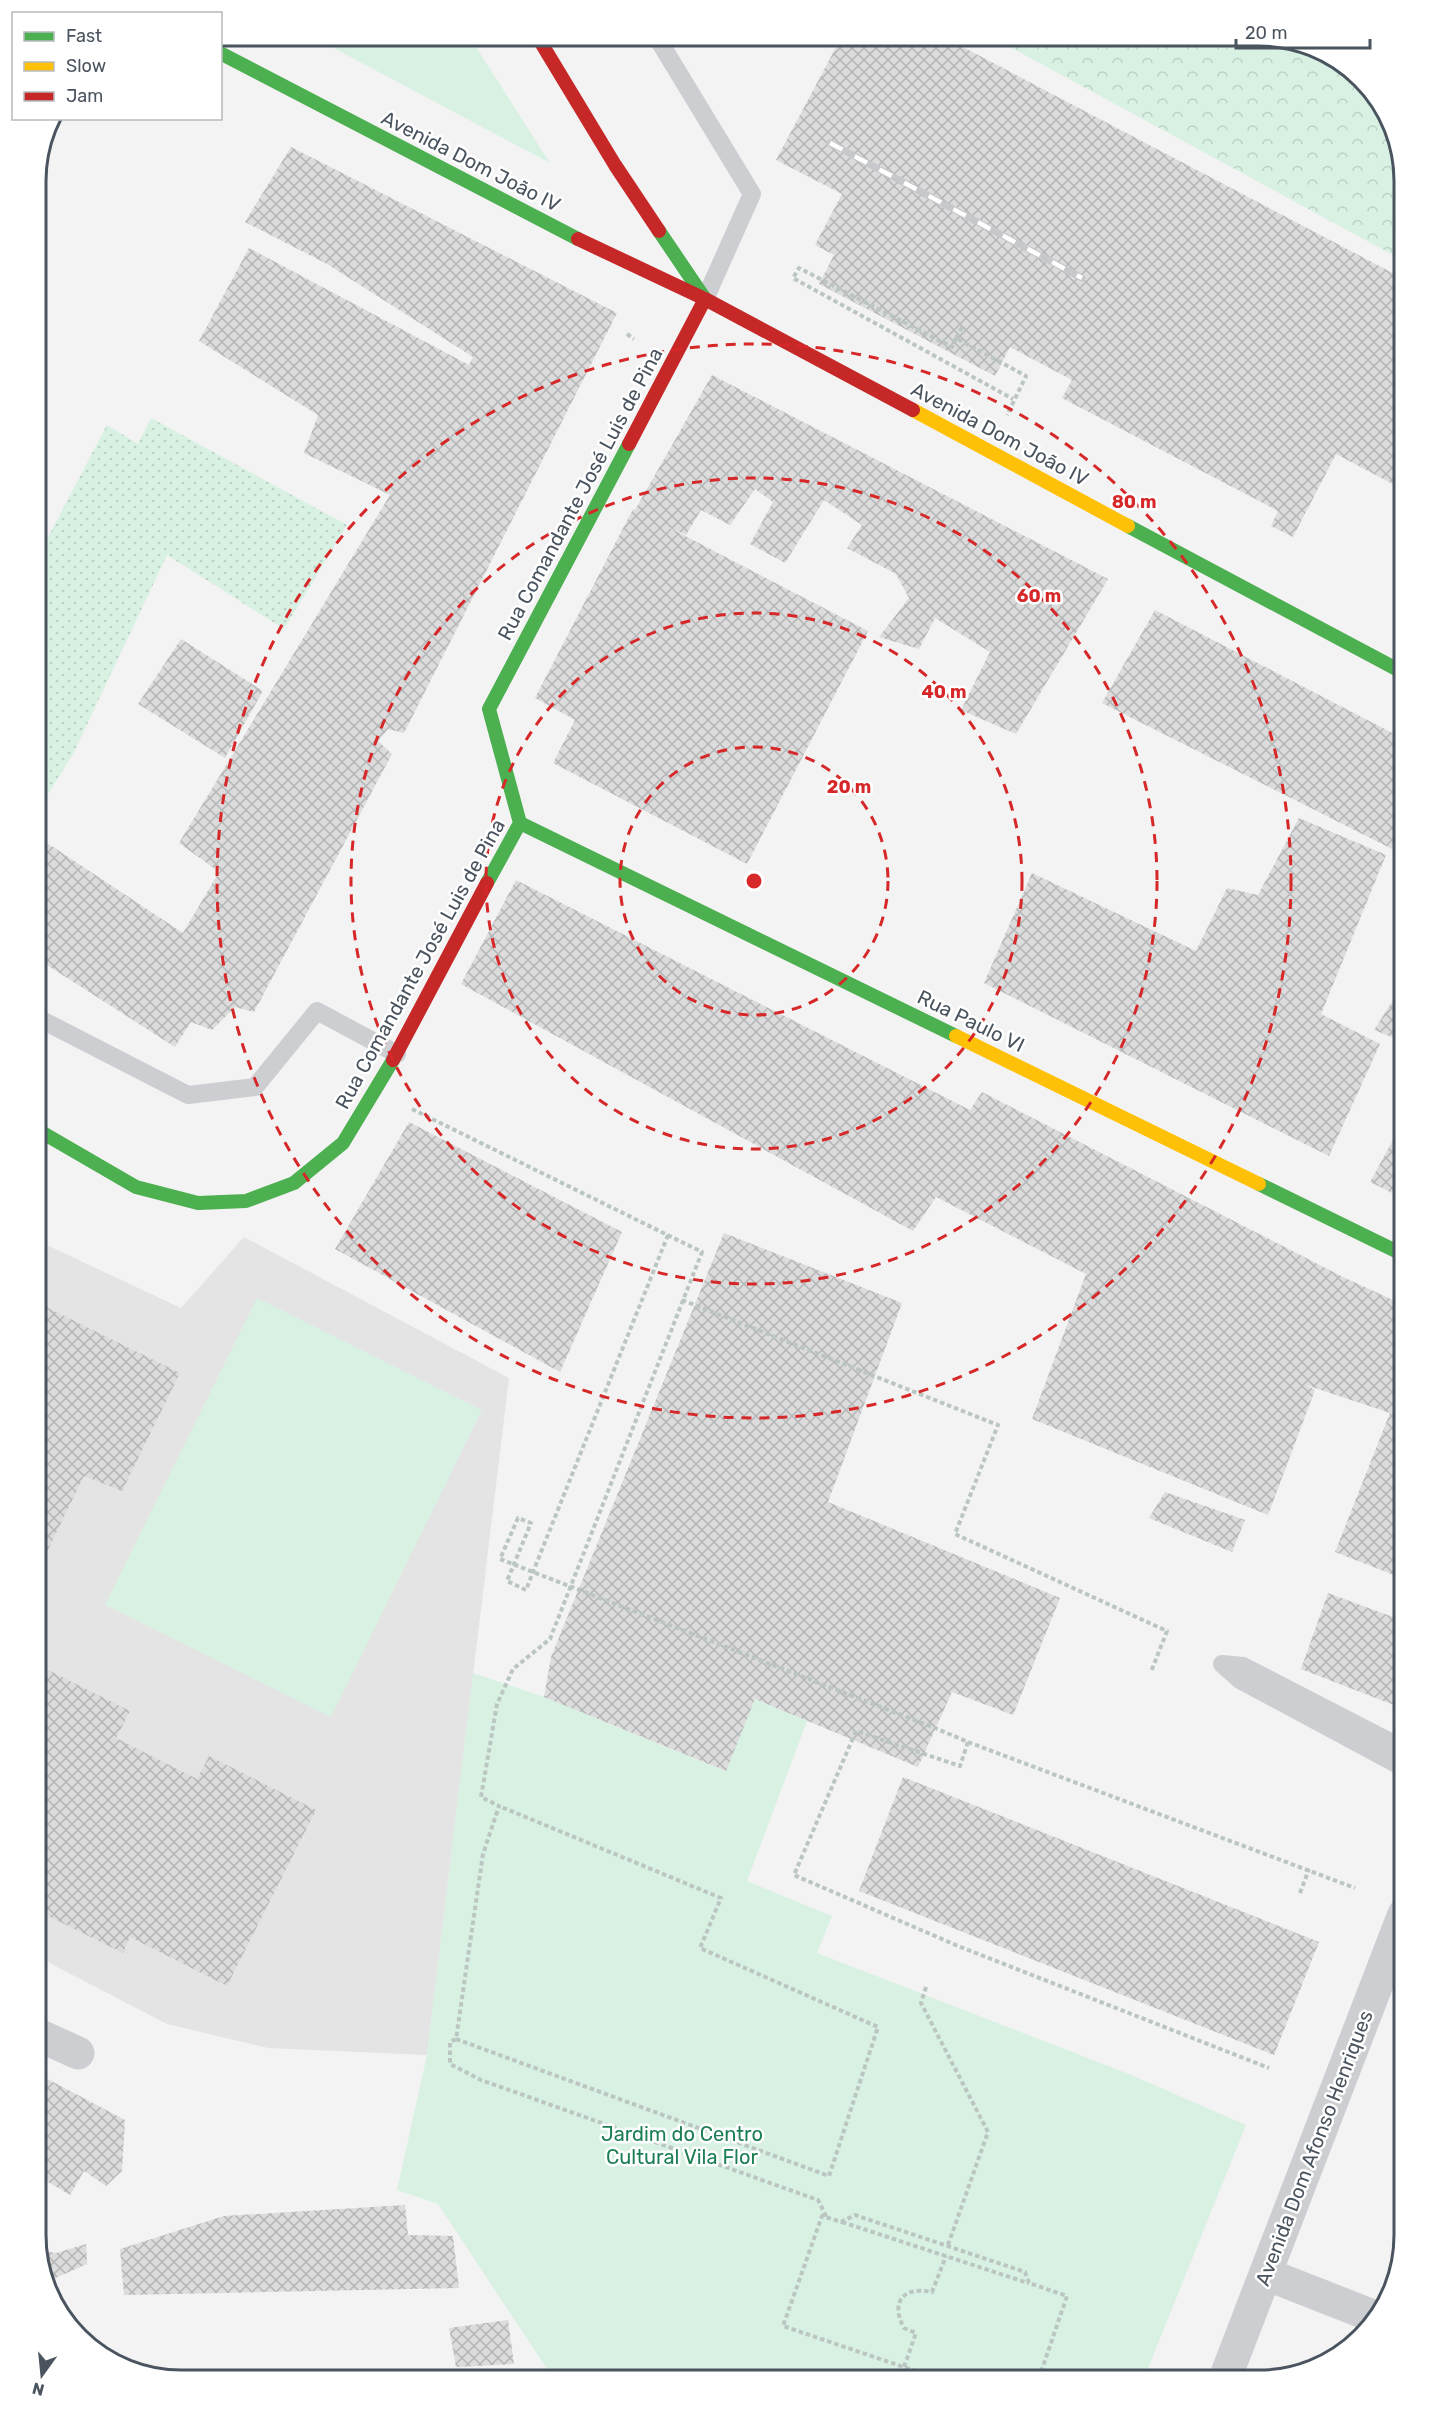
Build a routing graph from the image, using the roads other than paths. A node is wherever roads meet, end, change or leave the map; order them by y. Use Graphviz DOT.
graph roads {
  1 [pos="543,46"];
  2 [pos="662,46"];
  3 [pos="222,54"];
  4 [pos="705,299"];
  5 [pos="1394,668"];
  6 [pos="520,823"];
  7 [pos="47,1022"];
  8 [pos="397,1054"];
  9 [pos="47,1135"];
  10 [pos="1394,1250"];
  11 [pos="1394,1744"];
  12 [pos="1394,1763"];
  13 [pos="1394,1940"];
  14 [pos="46,2039"];
  15 [pos="78,2053"];
  16 [pos="1266,2274"];
  17 [pos="1368,2314"];
  18 [pos="1228,2370"];
  1 -- 4 [label="street, Avenida Dom João IV"];
  2 -- 4 [label="lane"];
  3 -- 4 [label="street, Avenida Dom João IV"];
  4 -- 5 [label="street, Avenida Dom João IV"];
  4 -- 6 [label="street, Rua Comandante José Luis de Pina"];
  6 -- 8 [label="street, Rua Comandante José Luis de Pina"];
  6 -- 10 [label="street, Rua Paulo VI"];
  7 -- 8 [label="lane"];
  8 -- 9 [label="street, Rua Comandante José Luis de Pina"];
  11 -- 12 [label="lane"];
  13 -- 16 [label="street, Avenida Dom Afonso Henriques"];
  14 -- 15 [label="street"];
  16 -- 17 [label="street"];
  16 -- 18 [label="street, Avenida Dom Afonso Henriques"];
}
